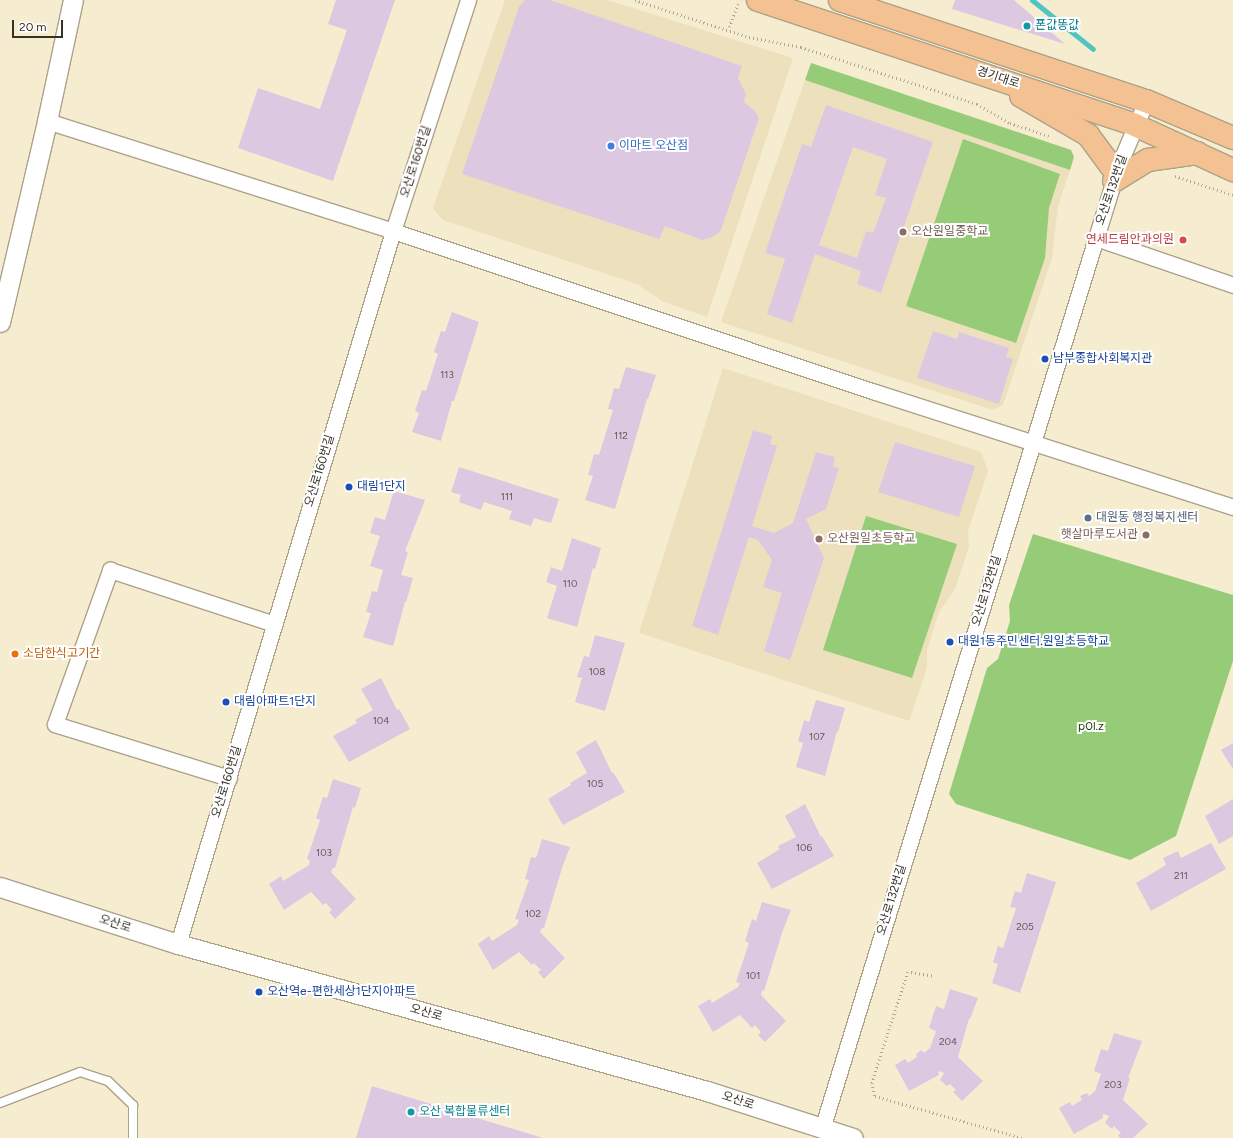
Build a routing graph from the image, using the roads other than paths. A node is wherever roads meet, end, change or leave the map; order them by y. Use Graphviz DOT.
graph roads {
  1 [pos="73,0"];
  2 [pos="468,0"];
  3 [pos="758,0"];
  4 [pos="840,0"];
  5 [pos="978,72"];
  6 [pos="1146,101"];
  7 [pos="47,121"];
  8 [pos="1135,125"];
  9 [pos="1233,138"];
  10 [pos="1198,153"];
  11 [pos="1233,170"];
  12 [pos="1115,177"];
  13 [pos="393,231"];
  14 [pos="1096,238"];
  15 [pos="1233,286"];
  16 [pos="0,322"];
  17 [pos="1033,443"];
  18 [pos="1233,507"];
  19 [pos="274,624"];
  20 [pos="229,778"];
  21 [pos="0,887"];
  22 [pos="178,944"];
  23 [pos="0,1103"];
  24 [pos="822,1129"];
  25 [pos="133,1138"];
  26 [pos="853,1138"];
  1 -- 7 [label="street"];
  2 -- 13 [label="street, 오산로160번길"];
  3 -- 5 [label="main road, 경기대로"];
  4 -- 6 [label="main road"];
  5 -- 8 [label="main road, 경기대로"];
  5 -- 12 [label="main road"];
  6 -- 8 [label="street, 오산로132번길"];
  6 -- 9 [label="main road"];
  7 -- 13 [label="street"];
  7 -- 16 [label="street"];
  8 -- 10 [label="main road, 경기대로"];
  8 -- 12 [label="street, 오산로132번길"];
  10 -- 11 [label="main road, 경기대로"];
  10 -- 12 [label="main road"];
  12 -- 14 [label="street, 오산로132번길"];
  13 -- 17 [label="street"];
  13 -- 19 [label="street, 오산로160번길"];
  14 -- 15 [label="street"];
  14 -- 17 [label="street, 오산로132번길"];
  17 -- 18 [label="street"];
  17 -- 24 [label="street, 오산로132번길"];
  19 -- 20 [label="street, 오산로160번길"];
  19 -- 20 [label="street"];
  20 -- 22 [label="street, 오산로160번길"];
  21 -- 22 [label="street, 오산로"];
  22 -- 24 [label="street, 오산로"];
  23 -- 25 [label="lane"];
  24 -- 26 [label="street, 오산로"];
}
